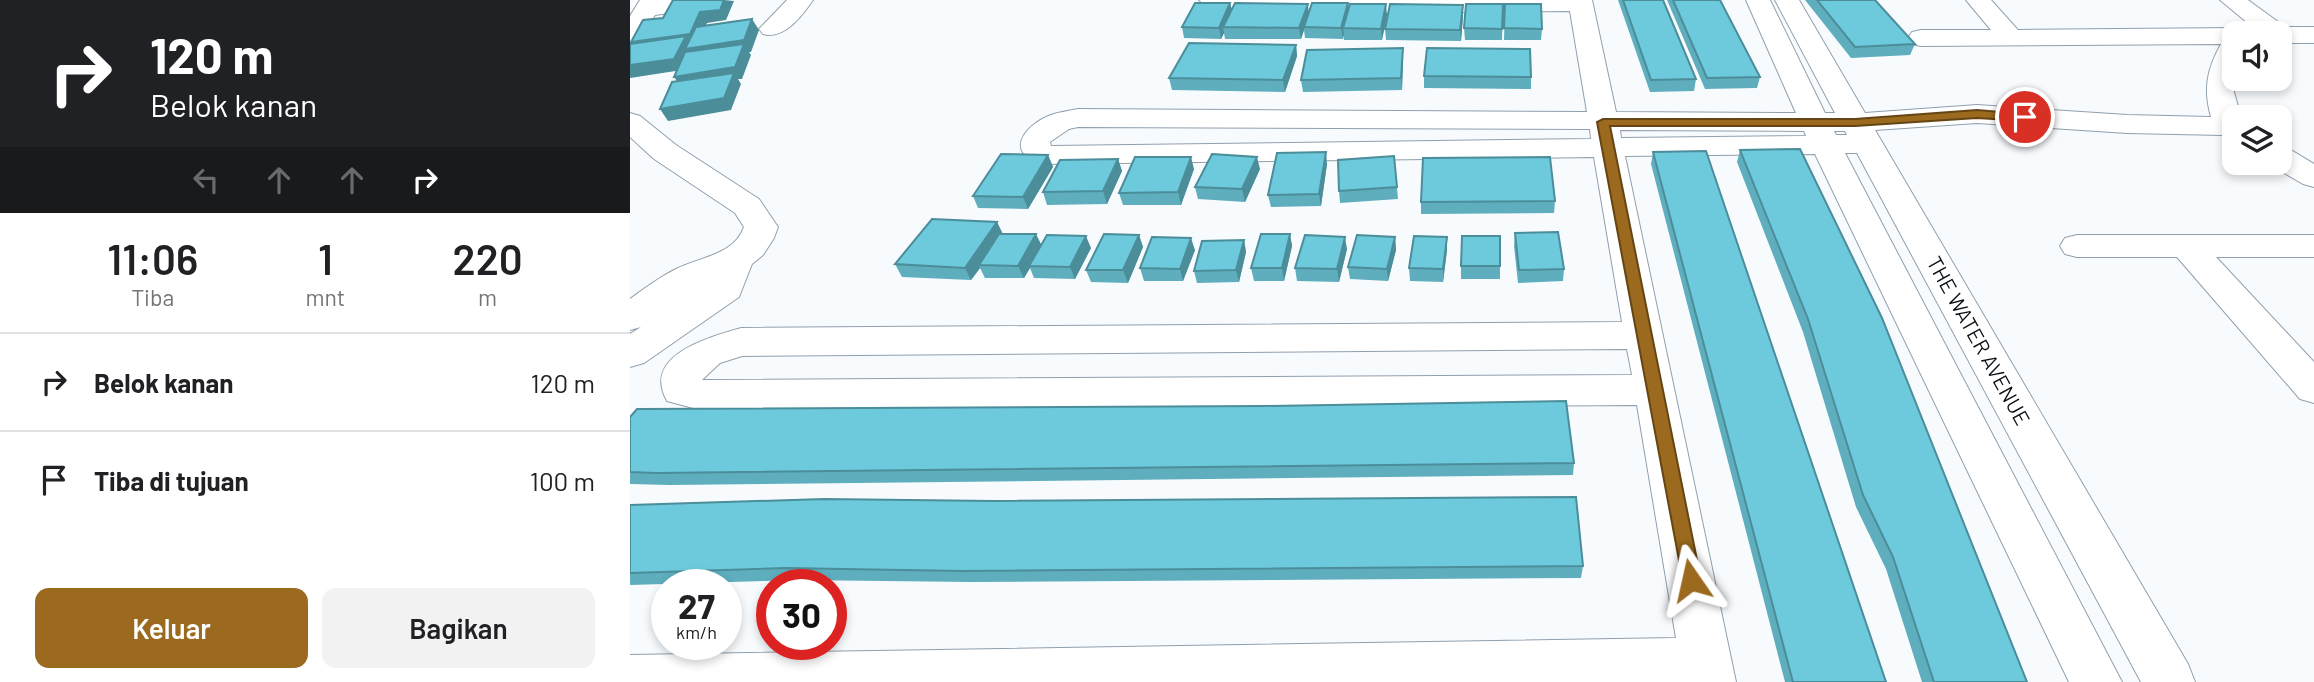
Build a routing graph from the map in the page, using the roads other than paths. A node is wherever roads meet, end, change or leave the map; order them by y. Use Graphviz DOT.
graph roads {
  1 [pos="711,0"];
  2 [pos="800,0"];
  3 [pos="1211,0"];
  4 [pos="1758,0"];
  5 [pos="1787,0"];
  6 [pos="1978,0"];
  7 [pos="2232,0"];
  8 [pos="1580,1"];
  9 [pos="641,2"];
  10 [pos="2260,21"];
  11 [pos="772,29"];
  12 [pos="2292,34"];
  13 [pos="2314,35"];
  14 [pos="2222,36"];
  15 [pos="630,37"];
  16 [pos="2011,37"];
  17 [pos="1921,38"];
  18 [pos="2222,63"];
  19 [pos="2225,105"];
  20 [pos="631,123"];
  21 [pos="2222,127"];
  22 [pos="1841,133"];
  23 [pos="1605,135"];
  24 [pos="2292,164"];
  25 [pos="2314,177"];
  26 [pos="2077,246"];
  27 [pos="2314,246"];
  28 [pos="2187,247"];
  29 [pos="735,261"];
  30 [pos="630,317"];
  31 [pos="1643,335"];
  32 [pos="630,353"];
  33 [pos="2314,388"];
  34 [pos="1655,390"];
  35 [pos="1709,672"];
  36 [pos="630,680"];
  37 [pos="2096,682"];
  38 [pos="2169,682"];
  1 -- 9 [label="street"];
  2 -- 11 [label="street"];
  3 -- 8 [label="street"];
  4 -- 22 [label="street, THE WATER AVENUE"];
  5 -- 22 [label="street, THE WATER AVENUE"];
  6 -- 16 [label="street"];
  7 -- 10 [label="street"];
  8 -- 23 [label="street"];
  9 -- 15 [label="street"];
  12 -- 13 [label="street"];
  14 -- 16 [label="street"];
  16 -- 17 [label="street"];
  18 -- 19 [label="street"];
  20 -- 29 [label="street"];
  21 -- 22 [label="street"];
  22 -- 23 [label="street"];
  22 -- 37 [label="street, THE WATER AVENUE"];
  22 -- 38 [label="street, THE WATER AVENUE"];
  23 -- 23 [label="street"];
  23 -- 31 [label="street"];
  24 -- 25 [label="street"];
  26 -- 28 [label="street"];
  27 -- 28 [label="street"];
  28 -- 33 [label="street"];
  29 -- 30 [label="street"];
  29 -- 32 [label="street"];
  31 -- 34 [label="street"];
  31 -- 34 [label="street"];
  34 -- 35 [label="street"];
  35 -- 36 [label="street"];
}
